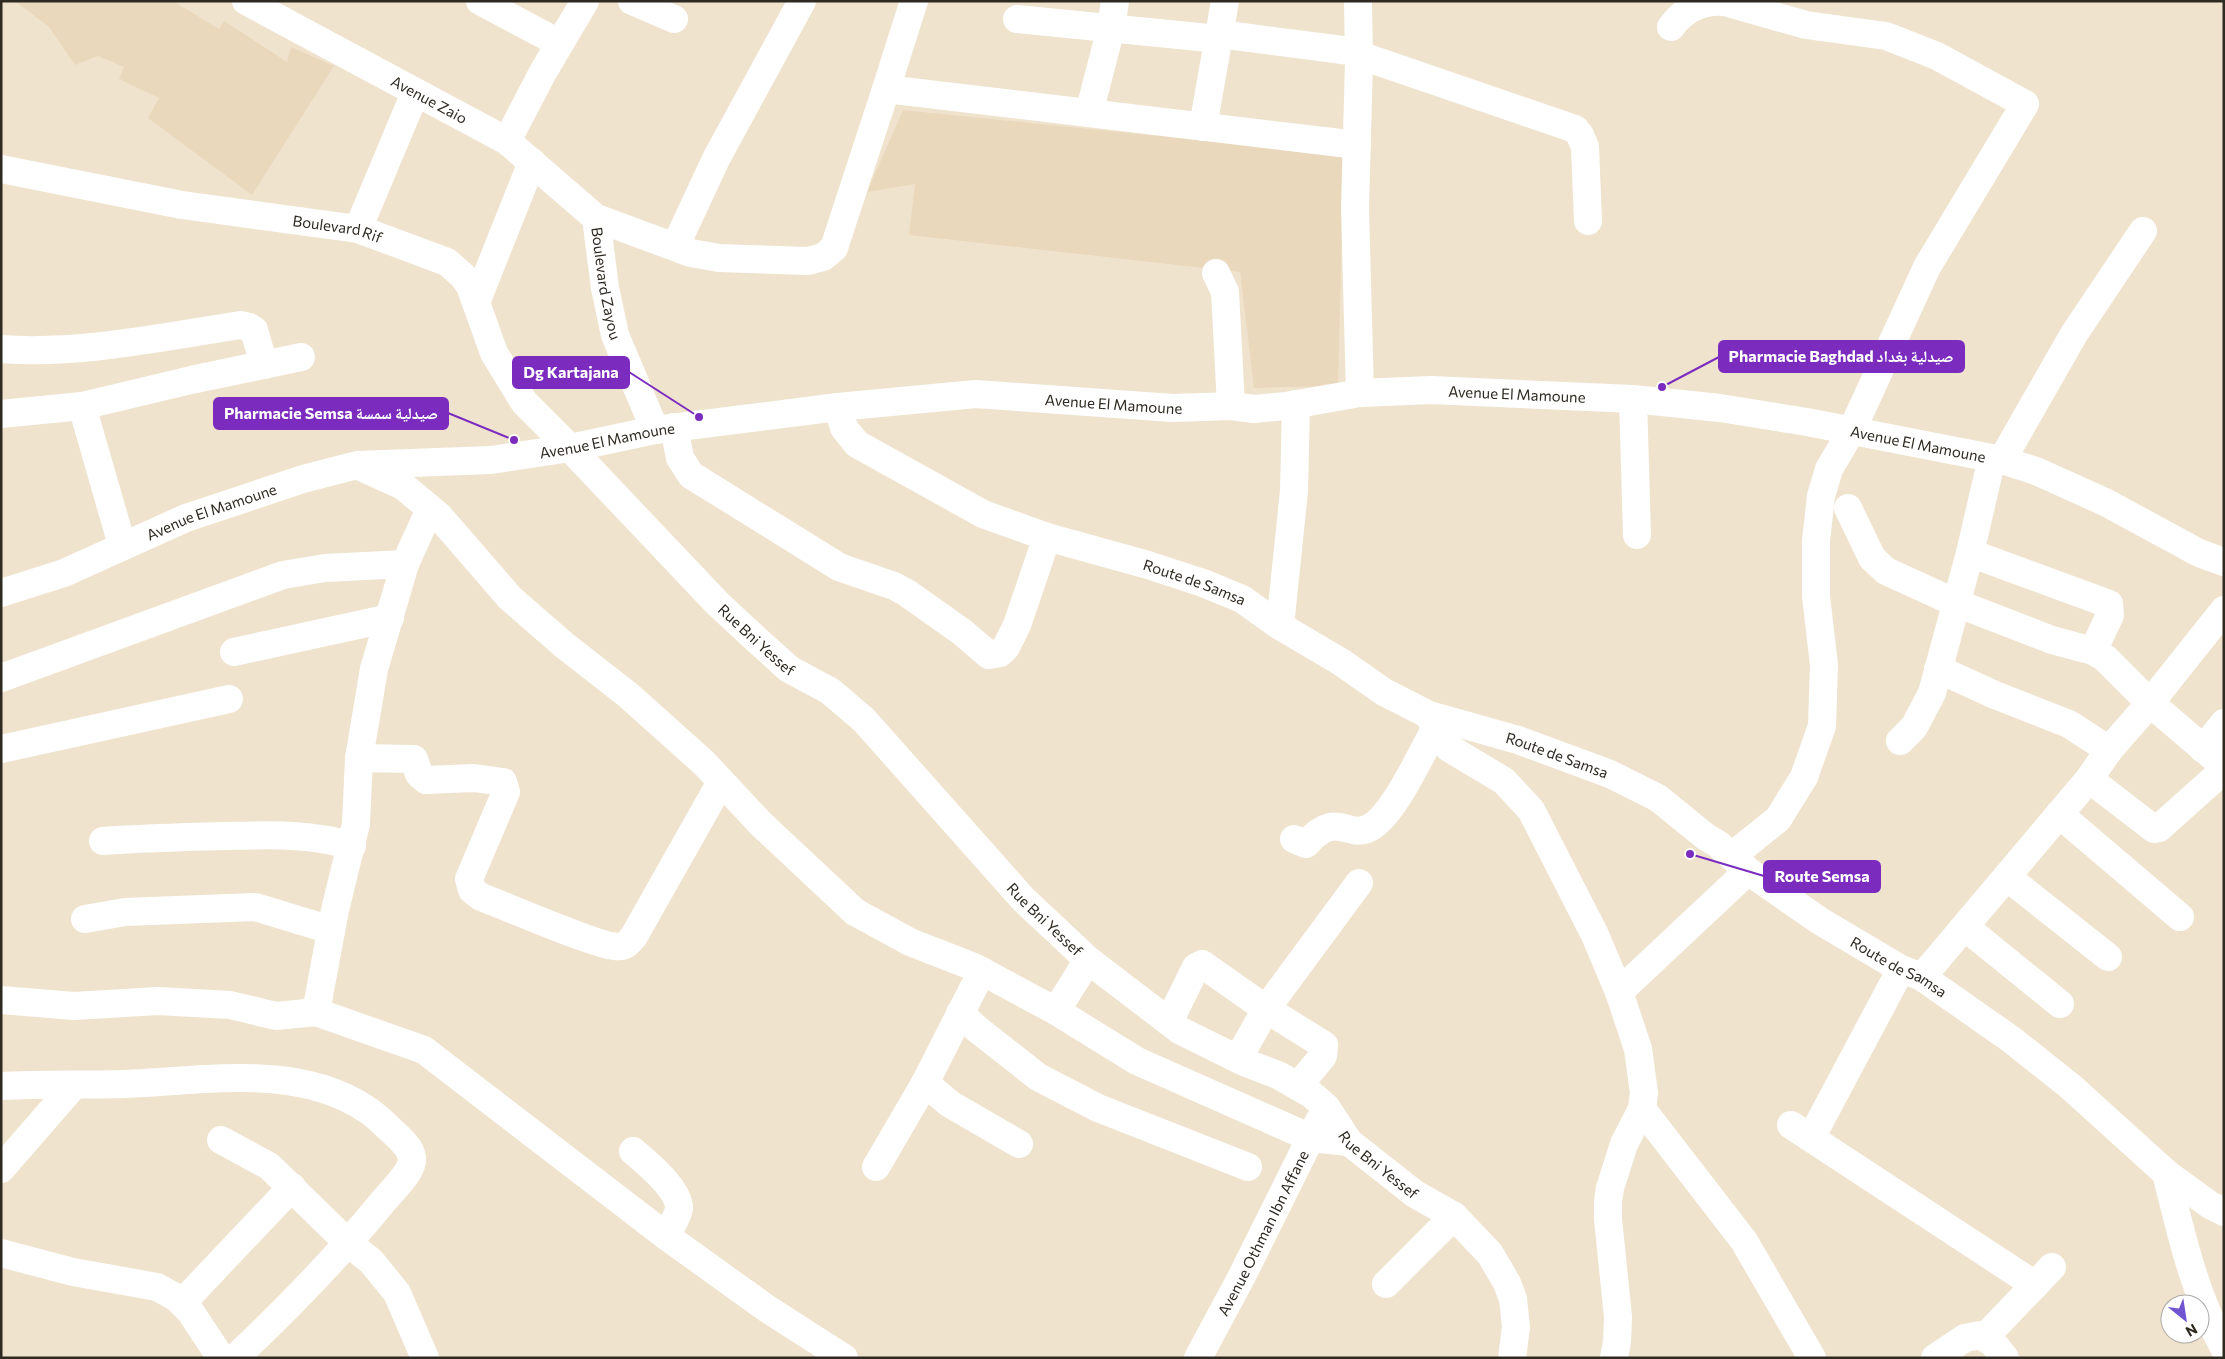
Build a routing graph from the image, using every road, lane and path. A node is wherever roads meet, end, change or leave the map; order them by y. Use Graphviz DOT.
graph roads {
  1 [pos="246,1"];
  2 [pos="480,1"];
  3 [pos="585,1"];
  4 [pos="632,1"];
  5 [pos="802,1"];
  6 [pos="914,1"];
  7 [pos="1115,1"];
  8 [pos="1225,1"];
  9 [pos="1358,1"];
  10 [pos="674,19"];
  11 [pos="1017,19"];
  12 [pos="1672,27"];
  13 [pos="1111,28"];
  14 [pos="1219,37"];
  15 [pos="559,44"];
  16 [pos="1358,54"];
  17 [pos="886,89"];
  18 [pos="415,93"];
  19 [pos="1089,113"];
  20 [pos="1203,127"];
  21 [pos="507,142"];
  22 [pos="1357,145"];
  23 [pos="532,162"];
  24 [pos="1,169"];
  25 [pos="596,218"];
  26 [pos="1588,221"];
  27 [pos="358,229"];
  28 [pos="2143,231"];
  29 [pos="675,247"];
  30 [pos="1216,273"];
  31 [pos="477,300"];
  32 [pos="1,349"];
  33 [pos="301,357"];
  34 [pos="264,365"];
  35 [pos="1360,393"];
  36 [pos="1633,400"];
  37 [pos="1296,404"];
  38 [pos="82,406"];
  39 [pos="1231,406"];
  40 [pos="838,407"];
  41 [pos="1,414"];
  42 [pos="664,429"];
  43 [pos="1852,430"];
  44 [pos="570,448"];
  45 [pos="1997,459"];
  46 [pos="357,465"];
  47 [pos="1848,508"];
  48 [pos="430,509"];
  49 [pos="1637,535"];
  50 [pos="1047,537"];
  51 [pos="122,545"];
  52 [pos="1970,554"];
  53 [pos="2224,562"];
  54 [pos="406,564"];
  55 [pos="1,593"];
  56 [pos="1956,603"];
  57 [pos="2224,610"];
  58 [pos="390,618"];
  59 [pos="1280,626"];
  60 [pos="2093,651"];
  61 [pos="234,652"];
  62 [pos="1938,669"];
  63 [pos="1,678"];
  64 [pos="230,699"];
  65 [pos="2150,703"];
  66 [pos="1432,722"];
  67 [pos="2224,723"];
  68 [pos="1900,741"];
  69 [pos="1,749"];
  70 [pos="2203,749"];
  71 [pos="2109,750"];
  72 [pos="359,758"];
  73 [pos="2224,768"];
  74 [pos="2089,779"];
  75 [pos="721,782"];
  76 [pos="2059,814"];
  77 [pos="1294,840"];
  78 [pos="103,841"];
  79 [pos="352,846"];
  80 [pos="1740,864"];
  81 [pos="2007,877"];
  82 [pos="1359,883"];
  83 [pos="2180,917"];
  84 [pos="86,919"];
  85 [pos="1965,927"];
  86 [pos="331,930"];
  87 [pos="2108,957"];
  88 [pos="1088,960"];
  89 [pos="982,971"];
  90 [pos="1912,973"];
  91 [pos="1619,992"];
  92 [pos="1,1000"];
  93 [pos="2060,1004"];
  94 [pos="1266,1009"];
  95 [pos="1056,1011"];
  96 [pos="316,1012"];
  97 [pos="960,1013"];
  98 [pos="1169,1022"];
  99 [pos="1238,1059"];
  100 [pos="925,1083"];
  101 [pos="74,1085"];
  102 [pos="1,1086"];
  103 [pos="1298,1086"];
  104 [pos="1326,1107"];
  105 [pos="1642,1109"];
  106 [pos="1312,1138"];
  107 [pos="221,1140"];
  108 [pos="1349,1142"];
  109 [pos="1019,1144"];
  110 [pos="633,1151"];
  111 [pos="876,1167"];
  112 [pos="1248,1167"];
  113 [pos="1,1169"];
  114 [pos="2166,1173"];
  115 [pos="292,1187"];
  116 [pos="2224,1212"];
  117 [pos="1454,1216"];
  118 [pos="666,1236"];
  119 [pos="348,1244"];
  120 [pos="1,1253"];
  121 [pos="1386,1284"];
  122 [pos="182,1303"];
  123 [pos="1985,1337"];
  124 [pos="2224,1348"];
  125 [pos="221,1358"];
  126 [pos="236,1358"];
  127 [pos="425,1358"];
  128 [pos="844,1358"];
  129 [pos="1198,1358"];
  130 [pos="1512,1358"];
  131 [pos="1614,1358"];
  132 [pos="1812,1358"];
  133 [pos="1935,1358"];
  134 [pos="2005,1358"];
  1 -- 18 [label="street, Avenue Zaio"];
  2 -- 15 [label="street"];
  3 -- 15 [label="street"];
  4 -- 10 [label="street"];
  5 -- 29 [label="street"];
  6 -- 17 [label="street, Avenue Zaio"];
  7 -- 13 [label="street"];
  8 -- 14 [label="street"];
  9 -- 16 [label="street"];
  11 -- 13 [label="street"];
  12 -- 43 [label="street"];
  13 -- 14 [label="street"];
  13 -- 19 [label="street"];
  14 -- 16 [label="street"];
  14 -- 20 [label="street"];
  15 -- 21 [label="street"];
  16 -- 22 [label="street"];
  16 -- 26 [label="street"];
  17 -- 19 [label="street"];
  17 -- 29 [label="street, Avenue Zaio"];
  18 -- 21 [label="street, Avenue Zaio"];
  18 -- 27 [label="street"];
  19 -- 20 [label="street"];
  20 -- 22 [label="street"];
  21 -- 23 [label="street, Avenue Zaio"];
  22 -- 35 [label="street"];
  23 -- 25 [label="street, Avenue Zaio"];
  23 -- 31 [label="street"];
  24 -- 27 [label="street, Boulevard Rif"];
  25 -- 29 [label="street, Avenue Zaio"];
  25 -- 42 [label="street, Boulevard Zayou"];
  27 -- 31 [label="street, Boulevard Rif"];
  28 -- 45 [label="street"];
  30 -- 39 [label="street"];
  31 -- 44 [label="street, Boulevard Rif"];
  32 -- 34 [label="street"];
  33 -- 34 [label="street"];
  34 -- 38 [label="street"];
  35 -- 36 [label="street, Avenue El Mamoune"];
  35 -- 37 [label="street, Avenue El Mamoune"];
  36 -- 43 [label="street, Avenue El Mamoune"];
  36 -- 49 [label="street"];
  37 -- 39 [label="street, Avenue El Mamoune"];
  37 -- 59 [label="street"];
  38 -- 41 [label="street"];
  38 -- 51 [label="street"];
  39 -- 40 [label="street, Avenue El Mamoune"];
  40 -- 42 [label="street, Avenue El Mamoune"];
  40 -- 50 [label="street, Route de Samsa"];
  42 -- 44 [label="street, Avenue El Mamoune"];
  42 -- 50 [label="street, Boulevard Zayou"];
  43 -- 45 [label="street, Avenue El Mamoune"];
  43 -- 80 [label="street"];
  44 -- 46 [label="street, Avenue El Mamoune"];
  44 -- 88 [label="street, Rue Bni Yessef"];
  45 -- 52 [label="street"];
  45 -- 53 [label="street, Avenue El Mamoune"];
  46 -- 48 [label="street"];
  46 -- 51 [label="street, Avenue El Mamoune"];
  47 -- 56 [label="street"];
  48 -- 54 [label="street"];
  48 -- 75 [label="street"];
  50 -- 59 [label="street, Route de Samsa"];
  51 -- 55 [label="street, Avenue El Mamoune"];
  52 -- 56 [label="street"];
  52 -- 60 [label="street"];
  54 -- 58 [label="street"];
  54 -- 63 [label="street"];
  56 -- 60 [label="street"];
  56 -- 62 [label="street"];
  57 -- 65 [label="street"];
  58 -- 61 [label="street"];
  58 -- 72 [label="street"];
  59 -- 66 [label="street, Route de Samsa"];
  60 -- 65 [label="street"];
  62 -- 68 [label="street"];
  62 -- 71 [label="street"];
  64 -- 69 [label="street"];
  65 -- 70 [label="street"];
  65 -- 71 [label="street"];
  66 -- 77 [label="street"];
  66 -- 80 [label="street, Route de Samsa"];
  66 -- 91 [label="street"];
  67 -- 70 [label="street"];
  70 -- 73 [label="street"];
  71 -- 74 [label="street"];
  72 -- 75 [label="street"];
  72 -- 79 [label="street"];
  73 -- 74 [label="street"];
  74 -- 76 [label="street"];
  75 -- 89 [label="street"];
  76 -- 81 [label="street"];
  76 -- 83 [label="street"];
  78 -- 79 [label="street"];
  79 -- 86 [label="street"];
  80 -- 90 [label="street, Route de Samsa"];
  80 -- 91 [label="street"];
  81 -- 85 [label="street"];
  81 -- 87 [label="street"];
  82 -- 94 [label="street"];
  84 -- 86 [label="street"];
  85 -- 90 [label="street"];
  85 -- 93 [label="street"];
  86 -- 96 [label="street"];
  88 -- 95 [label="street"];
  88 -- 98 [label="street, Rue Bni Yessef"];
  89 -- 95 [label="street"];
  89 -- 97 [label="street"];
  90 -- 114 [label="street, Route de Samsa"];
  90 -- 123 [label="street"];
  91 -- 105 [label="street"];
  92 -- 96 [label="street"];
  94 -- 98 [label="street"];
  94 -- 99 [label="street"];
  94 -- 103 [label="street"];
  95 -- 106 [label="street"];
  96 -- 118 [label="street"];
  97 -- 100 [label="street"];
  97 -- 112 [label="street"];
  98 -- 99 [label="street, Rue Bni Yessef"];
  99 -- 103 [label="street, Rue Bni Yessef"];
  100 -- 109 [label="street"];
  100 -- 111 [label="street"];
  101 -- 102 [label="street"];
  101 -- 113 [label="street"];
  101 -- 119 [label="street"];
  103 -- 104 [label="street, Rue Bni Yessef"];
  104 -- 106 [label="street, Avenue Othman Ibn Affane"];
  104 -- 108 [label="street, Rue Bni Yessef"];
  105 -- 131 [label="street"];
  105 -- 132 [label="street"];
  106 -- 108 [label="street"];
  106 -- 129 [label="street, Avenue Othman Ibn Affane"];
  107 -- 115 [label="street"];
  108 -- 117 [label="street, Rue Bni Yessef"];
  110 -- 118 [label="street"];
  114 -- 116 [label="street, Route de Samsa"];
  114 -- 124 [label="street"];
  115 -- 119 [label="street"];
  115 -- 122 [label="street"];
  117 -- 121 [label="street"];
  117 -- 130 [label="street, Rue Bni Yessef"];
  118 -- 128 [label="street"];
  119 -- 126 [label="street"];
  119 -- 127 [label="street"];
  120 -- 122 [label="street"];
  122 -- 125 [label="street"];
  123 -- 133 [label="street"];
  123 -- 134 [label="street"];
}
